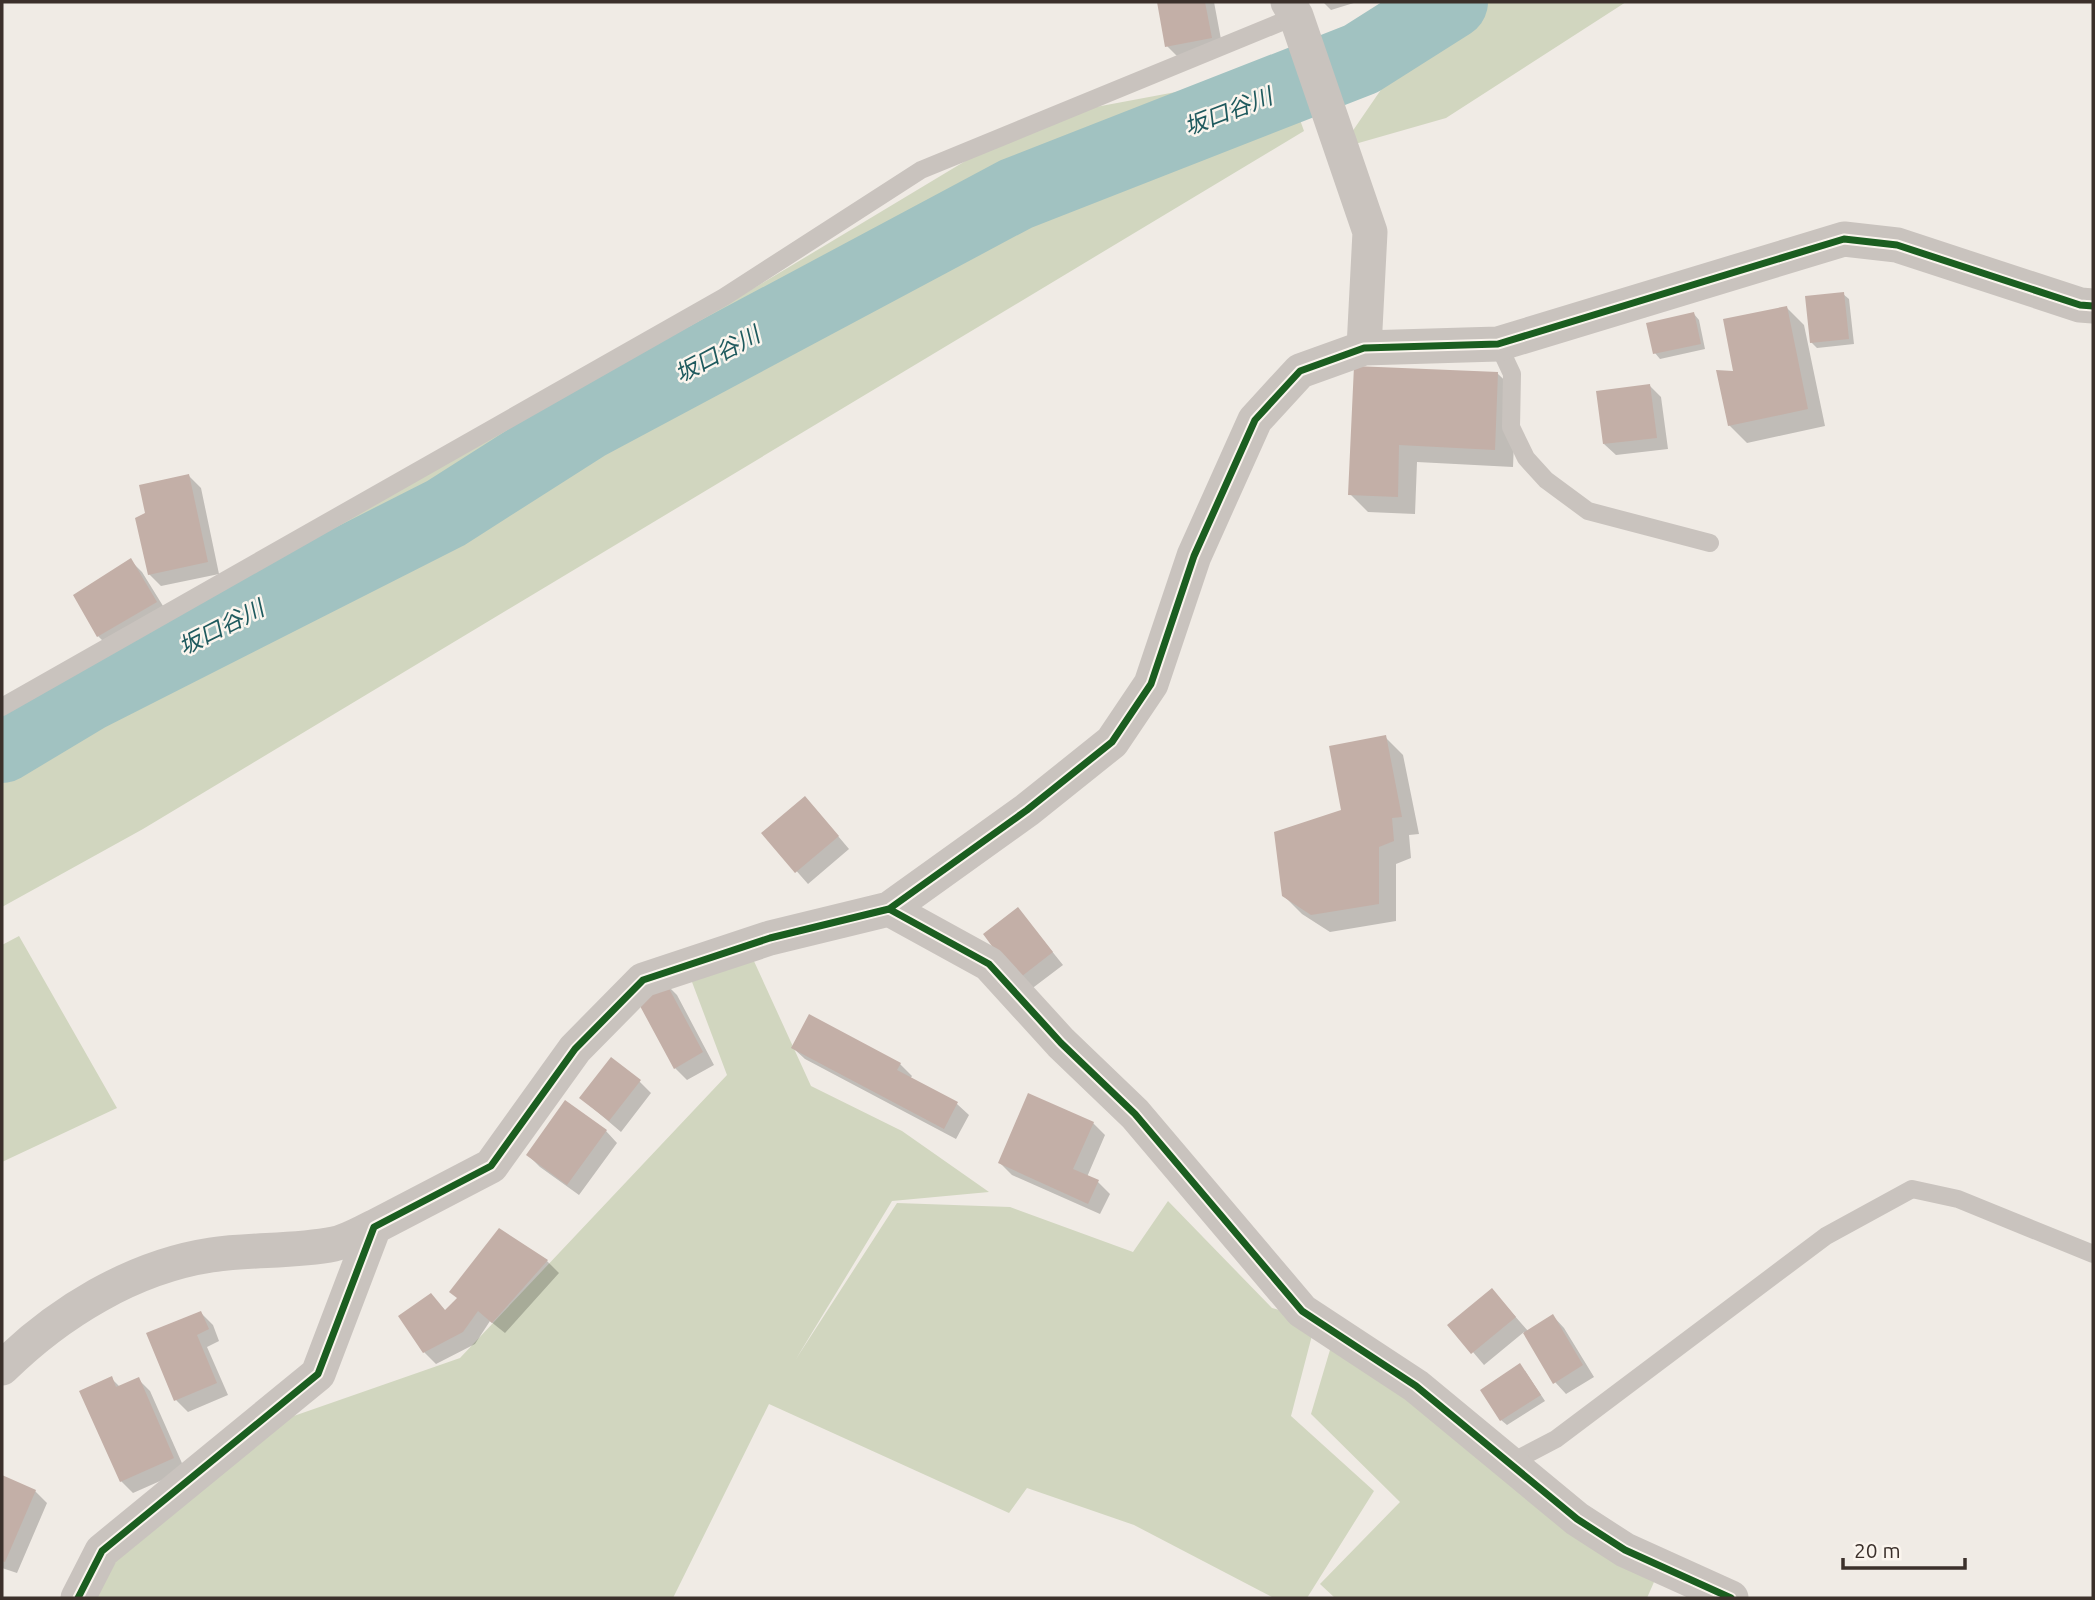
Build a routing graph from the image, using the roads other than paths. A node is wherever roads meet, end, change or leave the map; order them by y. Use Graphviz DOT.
graph roads {
  1 [pos="1292,9"];
  2 [pos="2093,306"];
  3 [pos="1498,344"];
  4 [pos="1364,348"];
  5 [pos="1710,543"];
  6 [pos="2,707"];
  7 [pos="889,909"];
  8 [pos="374,1227"];
  9 [pos="2093,1254"];
  10 [pos="2,1368"];
  11 [pos="1512,1462"];
  12 [pos="78,1598"];
  13 [pos="1731,1598"];
  1 -- 4 [label="street"];
  1 -- 6 [label="lane"];
  2 -- 3 [label="street"];
  3 -- 4 [label="street"];
  3 -- 5 [label="lane"];
  4 -- 7 [label="street"];
  7 -- 8 [label="street"];
  7 -- 11 [label="street"];
  8 -- 10 [label="street"];
  8 -- 12 [label="street"];
  9 -- 11 [label="lane"];
  11 -- 13 [label="street"];
}
